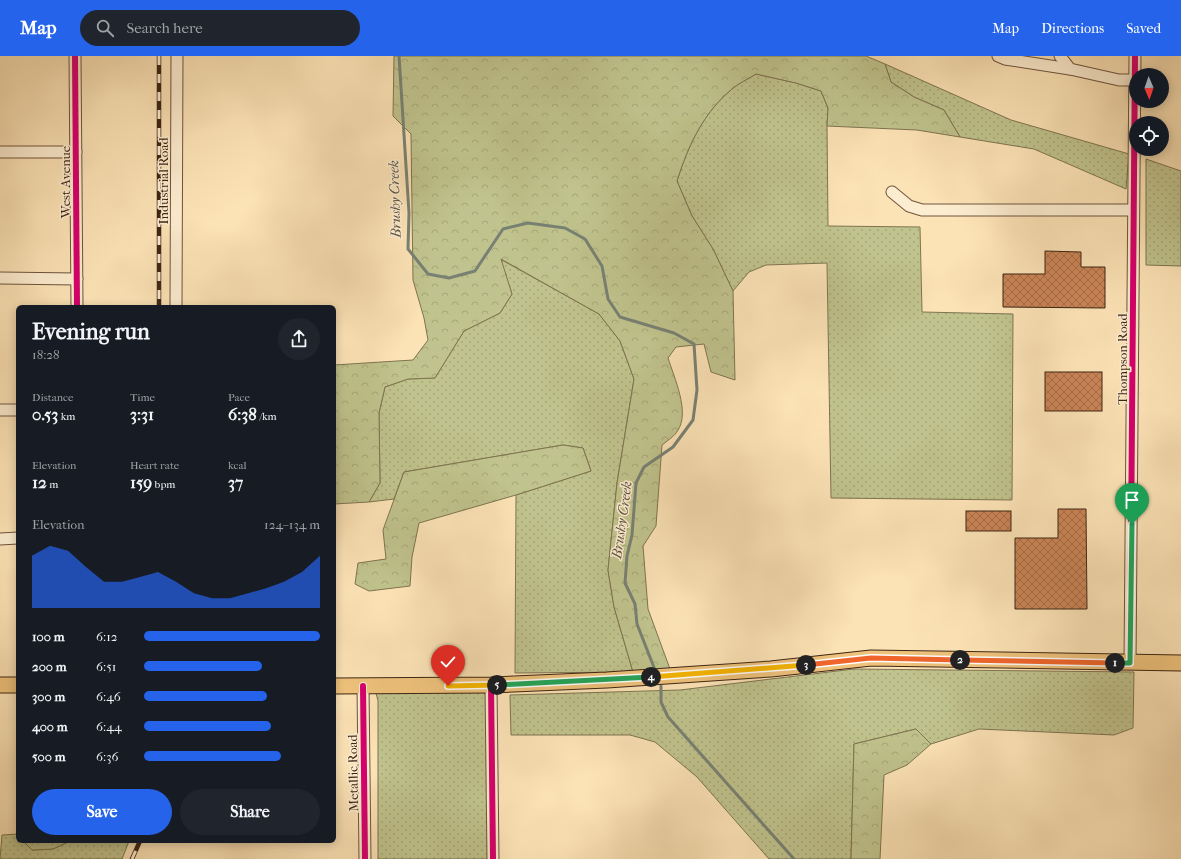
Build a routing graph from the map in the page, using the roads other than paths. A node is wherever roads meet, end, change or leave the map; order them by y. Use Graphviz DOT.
graph roads {
  1 [pos="75,56"];
  2 [pos="177,56"];
  3 [pos="998,56"];
  4 [pos="1060,56"];
  5 [pos="1135,56"];
  6 [pos="1134,68"];
  7 [pos="1070,69"];
  8 [pos="1129,80"];
  9 [pos="1134,108"];
  10 [pos="0,152"];
  11 [pos="76,152"];
  12 [pos="892,192"];
  13 [pos="1133,210"];
  14 [pos="0,278"];
  15 [pos="76,279"];
  16 [pos="77,305"];
  17 [pos="176,305"];
  18 [pos="0,410"];
  19 [pos="16,410"];
  20 [pos="16,538"];
  21 [pos="0,539"];
  22 [pos="1130,663"];
  23 [pos="1181,663"];
  24 [pos="0,685"];
  25 [pos="16,685"];
  26 [pos="336,686"];
  27 [pos="363,686"];
  28 [pos="491,686"];
  29 [pos="365,859"];
  30 [pos="493,859"];
  1 -- 11 [label="street, West Avenue"];
  2 -- 17 [label="street, Industrial Road"];
  3 -- 7 [label="street"];
  4 -- 7 [label="street"];
  5 -- 6 [label="street, Thompson Road"];
  7 -- 8 [label="street"];
  9 -- 13 [label="street, Thompson Road"];
  10 -- 11 [label="street"];
  11 -- 15 [label="street, West Avenue"];
  12 -- 13 [label="street"];
  13 -- 22 [label="street, Thompson Road"];
  14 -- 15 [label="street"];
  15 -- 16 [label="street, West Avenue"];
  18 -- 19 [label="street"];
  20 -- 21 [label="street"];
  22 -- 23 [label="main road"];
  22 -- 28 [label="main road"];
  24 -- 25 [label="main road"];
  26 -- 27 [label="main road"];
  27 -- 28 [label="main road"];
  27 -- 29 [label="street, Metallic Road"];
  28 -- 30 [label="street"];
}
